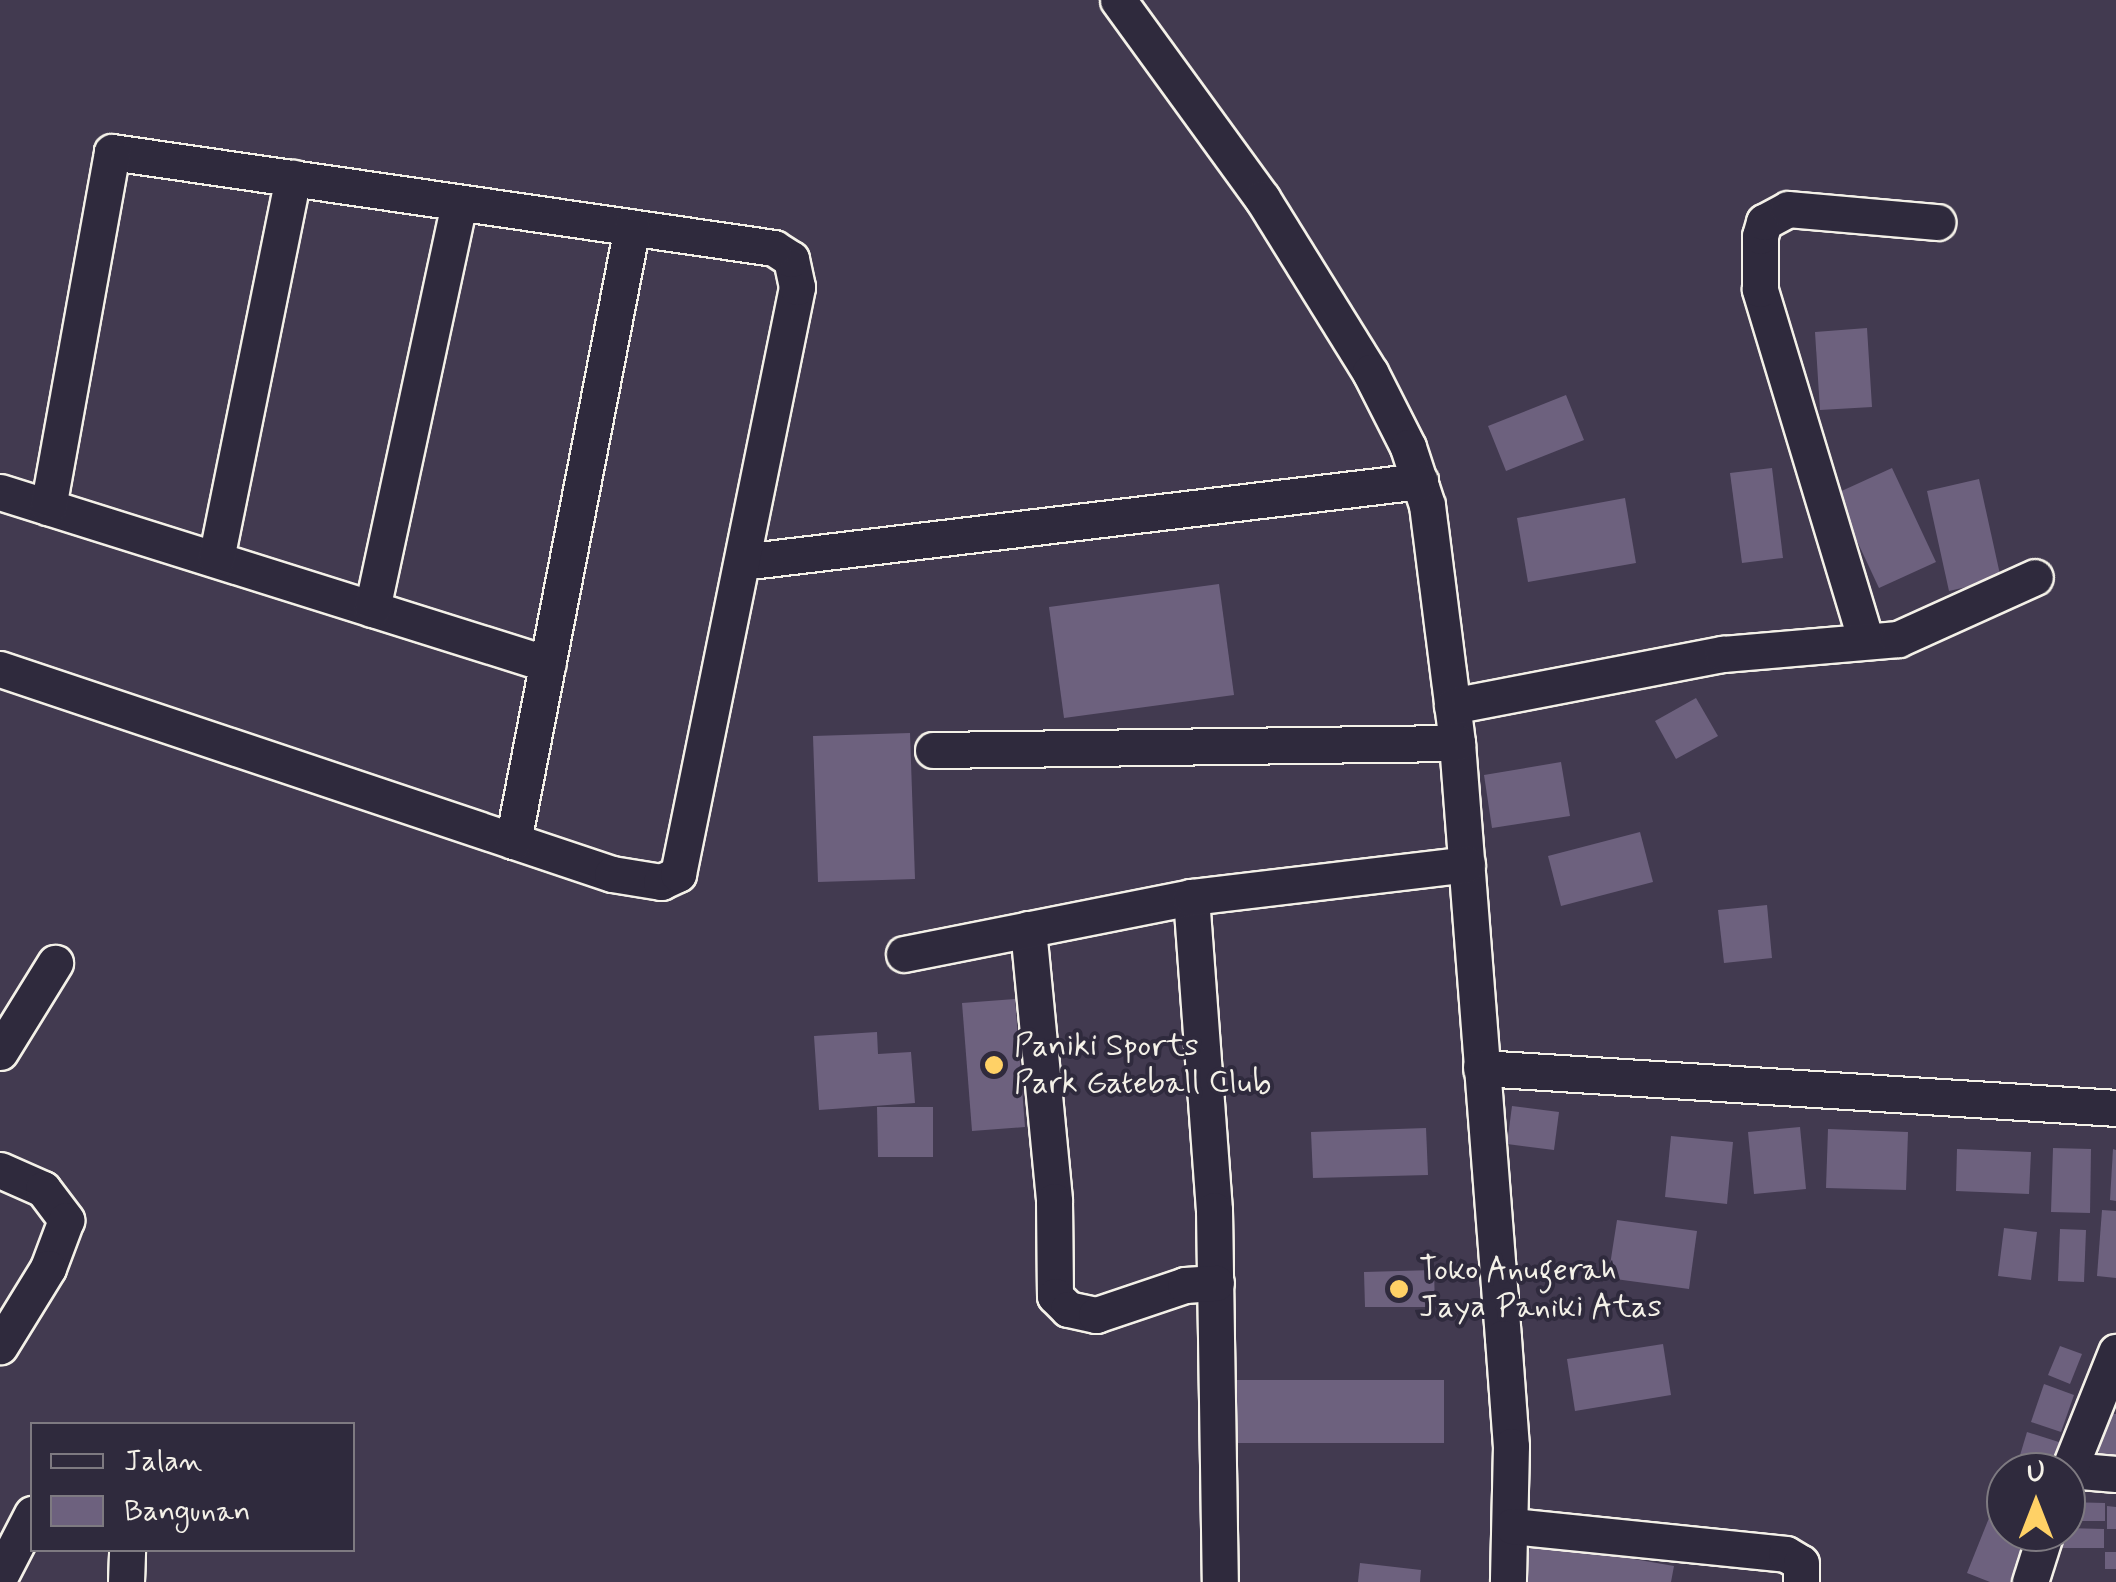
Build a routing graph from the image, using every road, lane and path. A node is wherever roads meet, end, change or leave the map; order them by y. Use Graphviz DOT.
graph roads {
  1 [pos="1118,0"];
  2 [pos="293,178"];
  3 [pos="460,202"];
  4 [pos="1937,222"];
  5 [pos="632,227"];
  6 [pos="1420,481"];
  7 [pos="0,492"];
  8 [pos="48,506"];
  9 [pos="216,559"];
  10 [pos="742,562"];
  11 [pos="2034,577"];
  12 [pos="372,608"];
  13 [pos="1866,641"];
  14 [pos="548,664"];
  15 [pos="0,669"];
  16 [pos="1452,706"];
  17 [pos="1458,742"];
  18 [pos="932,750"];
  19 [pos="514,842"];
  20 [pos="1467,864"];
  21 [pos="1191,897"];
  22 [pos="1028,929"];
  23 [pos="904,954"];
  24 [pos="54,963"];
  25 [pos="0,1052"];
  26 [pos="1481,1068"];
  27 [pos="2116,1108"];
  28 [pos="0,1170"];
  29 [pos="1216,1283"];
  30 [pos="0,1346"];
  31 [pos="2116,1352"];
  32 [pos="2076,1452"];
  33 [pos="2086,1473"];
  34 [pos="2116,1474"];
  35 [pos="30,1518"];
  36 [pos="1512,1526"];
  37 [pos="127,1552"];
  38 [pos="2040,1552"];
  39 [pos="0,1576"];
  40 [pos="126,1582"];
  41 [pos="1220,1582"];
  42 [pos="1508,1582"];
  43 [pos="1801,1582"];
  44 [pos="2030,1582"];
  1 -- 6 [label="street"];
  2 -- 3 [label="street"];
  2 -- 8 [label="street"];
  2 -- 9 [label="street"];
  3 -- 5 [label="street"];
  3 -- 12 [label="street"];
  4 -- 13 [label="street"];
  5 -- 10 [label="street"];
  5 -- 14 [label="street"];
  6 -- 10 [label="street"];
  6 -- 16 [label="street"];
  7 -- 8 [label="street"];
  8 -- 9 [label="street"];
  9 -- 12 [label="street"];
  10 -- 19 [label="street"];
  11 -- 13 [label="street"];
  12 -- 14 [label="street"];
  13 -- 16 [label="street"];
  14 -- 19 [label="street"];
  15 -- 19 [label="street"];
  16 -- 17 [label="street"];
  17 -- 18 [label="street"];
  17 -- 20 [label="street"];
  20 -- 21 [label="street"];
  20 -- 26 [label="street"];
  21 -- 22 [label="street"];
  21 -- 29 [label="street"];
  22 -- 23 [label="street"];
  22 -- 29 [label="street"];
  24 -- 25 [label="street"];
  26 -- 27 [label="street"];
  26 -- 36 [label="street"];
  28 -- 30 [label="street"];
  29 -- 41 [label="street"];
  31 -- 32 [label="street"];
  33 -- 34 [label="street"];
  35 -- 39 [label="street"];
  36 -- 42 [label="street"];
  36 -- 43 [label="street"];
  37 -- 40 [label="street"];
  38 -- 44 [label="street"];
}
